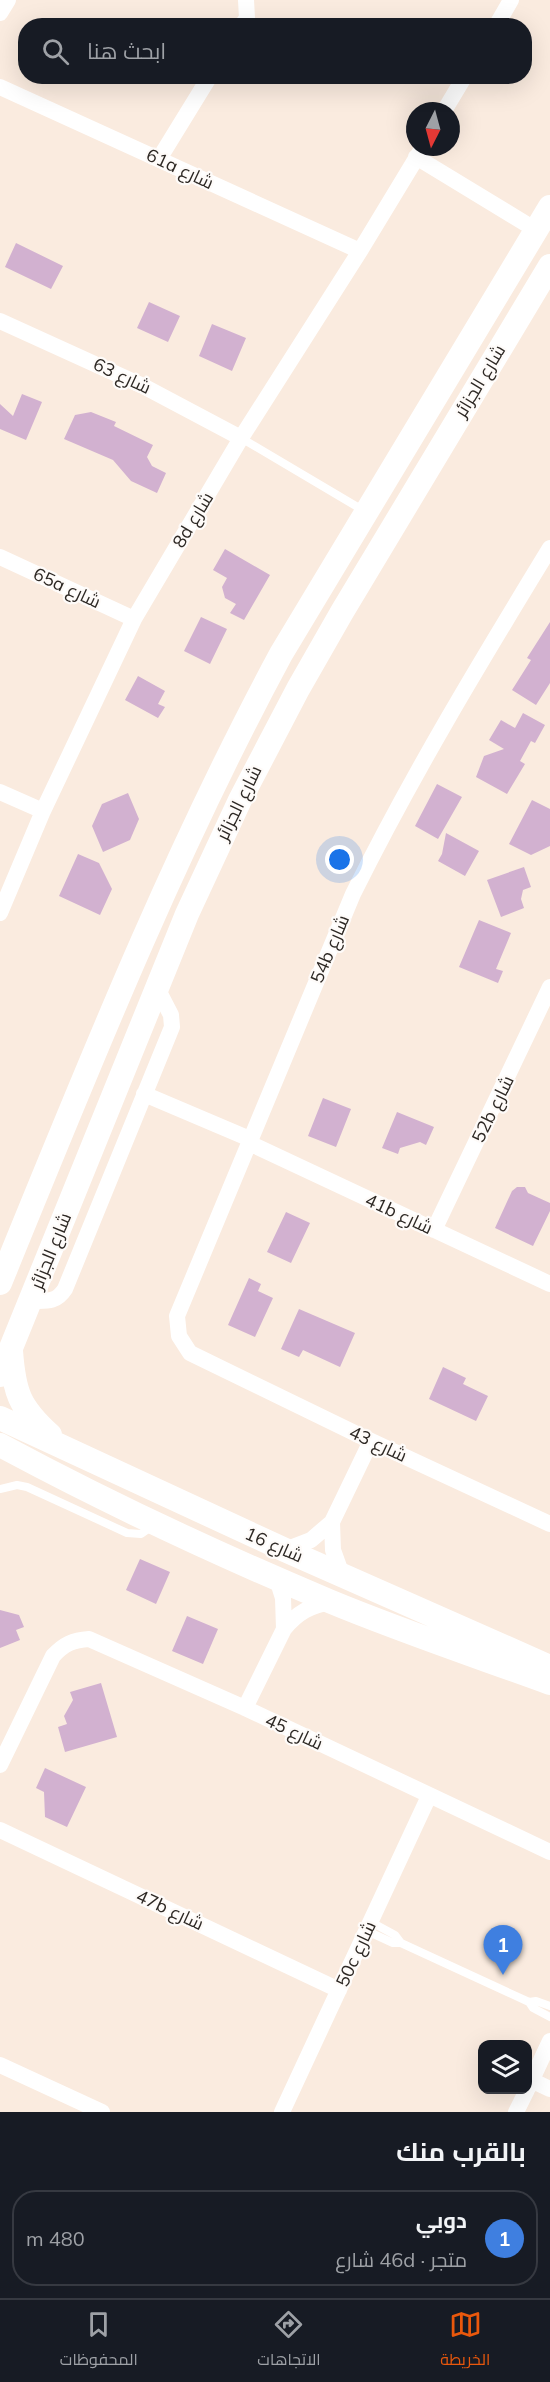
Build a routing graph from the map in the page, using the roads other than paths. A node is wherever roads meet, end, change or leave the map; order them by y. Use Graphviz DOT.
graph roads {
  1 [pos="8,0"];
  2 [pos="246,0"];
  3 [pos="511,0"];
  4 [pos="0,13"];
  5 [pos="247,18"];
  6 [pos="501,18"];
  7 [pos="205,84"];
  8 [pos="460,84"];
  9 [pos="0,87"];
  10 [pos="449,102"];
  11 [pos="418,156"];
  12 [pos="426,156"];
  13 [pos="159,159"];
  14 [pos="550,207"];
  15 [pos="536,230"];
  16 [pos="360,251"];
  17 [pos="550,266"];
  18 [pos="0,321"];
  19 [pos="242,438"];
  20 [pos="366,512"];
  21 [pos="550,548"];
  22 [pos="0,557"];
  23 [pos="134,619"];
  24 [pos="0,792"];
  25 [pos="43,811"];
  26 [pos="0,913"];
  27 [pos="157,987"];
  28 [pos="550,987"];
  29 [pos="144,1094"];
  30 [pos="249,1141"];
  31 [pos="434,1230"];
  32 [pos="0,1283"];
  33 [pos="550,1284"];
  34 [pos="31,1301"];
  35 [pos="11,1346"];
  36 [pos="208,1362"];
  37 [pos="0,1375"];
  38 [pos="0,1418"];
  39 [pos="371,1441"];
  40 [pos="0,1445"];
  41 [pos="65,1450"];
  42 [pos="0,1468"];
  43 [pos="67,1481"];
  44 [pos="0,1489"];
  45 [pos="332,1522"];
  46 [pos="157,1523"];
  47 [pos="550,1524"];
  48 [pos="285,1550"];
  49 [pos="342,1575"];
  50 [pos="277,1579"];
  51 [pos="331,1602"];
  52 [pos="284,1629"];
  53 [pos="550,1667"];
  54 [pos="550,1683"];
  55 [pos="244,1708"];
  56 [pos="0,1765"];
  57 [pos="429,1796"];
  58 [pos="0,1830"];
  59 [pos="550,1852"];
  60 [pos="369,1926"];
  61 [pos="339,1990"];
  62 [pos="529,2002"];
  63 [pos="550,2006"];
  64 [pos="550,2017"];
  65 [pos="550,2041"];
  66 [pos="0,2064"];
  67 [pos="532,2080"];
  68 [pos="532,2086"];
  69 [pos="550,2089"];
  70 [pos="525,2094"];
  71 [pos="102,2112"];
  72 [pos="282,2112"];
  73 [pos="516,2112"];
  1 -- 4 [label="street"];
  2 -- 5 [label="street"];
  3 -- 6 [label="street"];
  7 -- 13 [label="street"];
  8 -- 10 [label="street"];
  9 -- 13 [label="street, 61a شارع"];
  11 -- 16 [label="street, 8d شارع"];
  12 -- 15 [label="street"];
  13 -- 16 [label="street, 61a شارع"];
  14 -- 15 [label="main road, شارع الجزائر"];
  15 -- 20 [label="main road, شارع الجزائر"];
  16 -- 19 [label="street, 8d شارع"];
  17 -- 27 [label="main road, شارع الجزائر"];
  18 -- 19 [label="street, شارع 63"];
  19 -- 20 [label="lane"];
  19 -- 23 [label="street, 8d شارع"];
  20 -- 32 [label="main road, شارع الجزائر"];
  21 -- 30 [label="street, 54b شارع"];
  22 -- 23 [label="street, 65a شارع"];
  23 -- 25 [label="street, 8d شارع"];
  24 -- 25 [label="street"];
  25 -- 26 [label="street, 8d شارع"];
  27 -- 29 [label="street"];
  27 -- 34 [label="main road, شارع الجزائر"];
  28 -- 31 [label="street, 52b شارع"];
  29 -- 30 [label="street, 41b شارع"];
  29 -- 34 [label="street"];
  30 -- 31 [label="street, 41b شارع"];
  30 -- 36 [label="street, 54b شارع"];
  31 -- 33 [label="street, 41b شارع"];
  34 -- 35 [label="main road, شارع الجزائر"];
  35 -- 37 [label="main road, شارع الجزائر"];
  35 -- 41 [label="main road"];
  36 -- 39 [label="street, شارع 43"];
  38 -- 41 [label="main road, شارع 16"];
  39 -- 45 [label="street"];
  39 -- 47 [label="street, شارع 43"];
  40 -- 43 [label="main road, شارع 16"];
  41 -- 48 [label="main road, شارع 16"];
  42 -- 43 [label="main road"];
  43 -- 46 [label="main road, شارع 16"];
  44 -- 46 [label="lane"];
  45 -- 48 [label="street"];
  45 -- 49 [label="street"];
  46 -- 50 [label="main road, شارع 16"];
  48 -- 49 [label="main road, شارع 16"];
  49 -- 53 [label="main road, شارع 16"];
  50 -- 51 [label="main road, شارع 16"];
  50 -- 52 [label="street"];
  51 -- 52 [label="street"];
  51 -- 54 [label="main road, شارع 16"];
  52 -- 55 [label="street"];
  55 -- 56 [label="street, شارع 45"];
  55 -- 57 [label="street, شارع 45"];
  57 -- 59 [label="street, شارع 45"];
  57 -- 60 [label="street, 50c شارع"];
  58 -- 61 [label="street, 47b شارع"];
  60 -- 61 [label="street, 50c شارع"];
  60 -- 62 [label="lane"];
  61 -- 72 [label="street, 50c شارع"];
  62 -- 63 [label="lane"];
  62 -- 64 [label="lane"];
  65 -- 67 [label="street"];
  66 -- 71 [label="street"];
  68 -- 69 [label="street"];
  70 -- 73 [label="street"];
}
